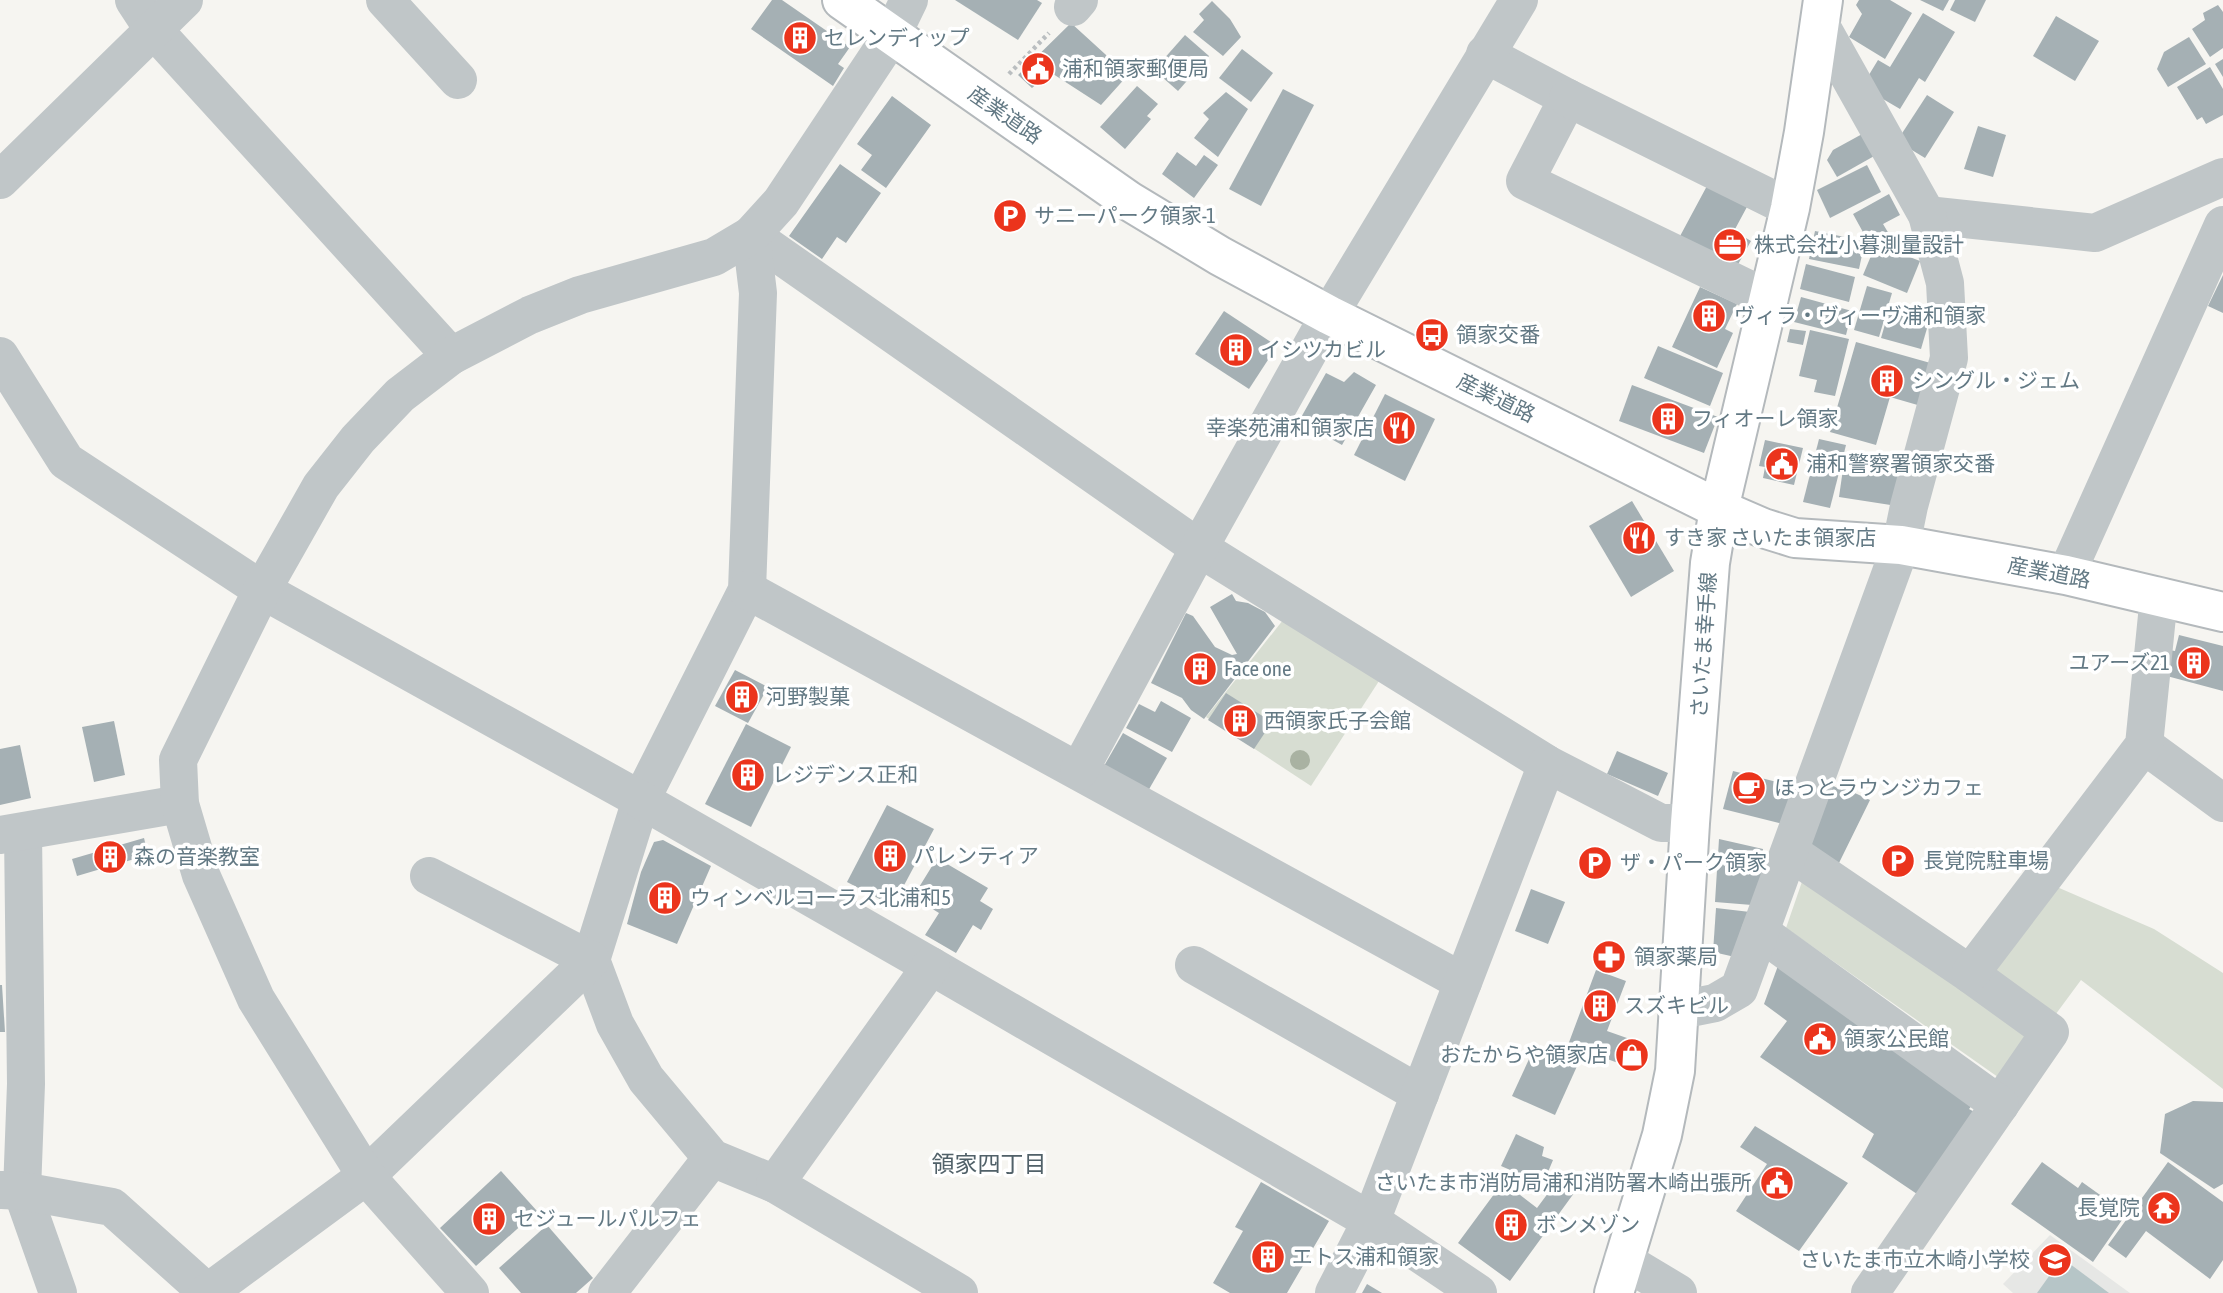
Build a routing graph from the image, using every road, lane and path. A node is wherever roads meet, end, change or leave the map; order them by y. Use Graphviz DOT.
graph roads {
  1 [pos="184,0"];
  2 [pos="385,0"];
  3 [pos="842,0"];
  4 [pos="909,0"];
  5 [pos="1519,0"];
  6 [pos="1076,3"];
  7 [pos="1822,13"];
  8 [pos="143,15"];
  9 [pos="892,35"];
  10 [pos="1485,54"];
  11 [pos="458,79"];
  12 [pos="1568,97"];
  13 [pos="984,100"];
  14 [pos="2223,177"];
  15 [pos="0,180"];
  16 [pos="1790,208"];
  17 [pos="1927,215"];
  18 [pos="2223,225"];
  19 [pos="751,235"];
  20 [pos="1769,299"];
  21 [pos="1329,315"];
  22 [pos="0,356"];
  23 [pos="451,356"];
  24 [pos="1719,509"];
  25 [pos="1901,545"];
  26 [pos="1199,548"];
  27 [pos="2066,575"];
  28 [pos="262,590"];
  29 [pos="747,590"];
  30 [pos="2159,597"];
  31 [pos="2223,612"];
  32 [pos="2144,745"];
  33 [pos="1547,764"];
  34 [pos="1079,771"];
  35 [pos="641,800"];
  36 [pos="2223,803"];
  37 [pos="180,804"];
  38 [pos="1690,823"];
  39 [pos="11,833"];
  40 [pos="1790,852"];
  41 [pos="429,876"];
  42 [pos="1760,932"];
  43 [pos="591,960"];
  44 [pos="1194,965"];
  45 [pos="931,966"];
  46 [pos="1970,974"];
  47 [pos="1463,982"];
  48 [pos="1680,1010"];
  49 [pos="1420,1094"];
  50 [pos="2000,1105"];
  51 [pos="712,1157"];
  52 [pos="366,1176"];
  53 [pos="775,1184"];
  54 [pos="11,1190"];
  55 [pos="1371,1221"];
  56 [pos="1618,1277"];
  57 [pos="58,1293"];
  58 [pos="207,1293"];
  59 [pos="470,1293"];
  60 [pos="607,1293"];
  61 [pos="959,1293"];
  62 [pos="1334,1293"];
  63 [pos="1478,1293"];
  64 [pos="1678,1293"];
  65 [pos="1870,1293"];
  1 -- 8 [label="street"];
  2 -- 11 [label="street"];
  3 -- 9 [label="main road, 産業道路"];
  4 -- 9 [label="street"];
  5 -- 10 [label="street"];
  6 -- 13 [label="path"];
  7 -- 16 [label="main road, さいたま幸手線"];
  7 -- 17 [label="street"];
  8 -- 15 [label="street"];
  8 -- 23 [label="street"];
  9 -- 13 [label="main road, 産業道路"];
  9 -- 19 [label="street"];
  10 -- 12 [label="street"];
  10 -- 21 [label="street"];
  12 -- 16 [label="street"];
  12 -- 20 [label="street"];
  13 -- 21 [label="main road, 産業道路"];
  14 -- 17 [label="street"];
  16 -- 20 [label="main road, さいたま幸手線"];
  17 -- 25 [label="street"];
  18 -- 27 [label="street"];
  19 -- 23 [label="street"];
  19 -- 26 [label="street"];
  19 -- 29 [label="street"];
  20 -- 24 [label="main road, さいたま幸手線"];
  21 -- 24 [label="main road, 産業道路"];
  21 -- 26 [label="street"];
  22 -- 28 [label="street"];
  23 -- 28 [label="street"];
  24 -- 25 [label="main road, 産業道路"];
  24 -- 38 [label="main road, さいたま幸手線"];
  25 -- 27 [label="main road, 産業道路"];
  25 -- 40 [label="street"];
  26 -- 33 [label="street"];
  26 -- 34 [label="street"];
  27 -- 30 [label="main road, 産業道路"];
  28 -- 35 [label="street"];
  28 -- 37 [label="street"];
  29 -- 34 [label="street"];
  29 -- 35 [label="street"];
  30 -- 31 [label="main road, 産業道路"];
  30 -- 32 [label="street"];
  32 -- 36 [label="street"];
  32 -- 46 [label="street"];
  33 -- 38 [label="street"];
  33 -- 47 [label="street"];
  34 -- 47 [label="street"];
  35 -- 43 [label="street"];
  35 -- 45 [label="street"];
  37 -- 39 [label="street"];
  37 -- 52 [label="street"];
  38 -- 48 [label="main road, さいたま幸手線"];
  39 -- 54 [label="street"];
  40 -- 42 [label="street"];
  40 -- 46 [label="street"];
  41 -- 43 [label="street"];
  42 -- 48 [label="street"];
  42 -- 50 [label="street"];
  43 -- 51 [label="street"];
  43 -- 52 [label="street"];
  44 -- 49 [label="street"];
  45 -- 53 [label="street"];
  45 -- 55 [label="street"];
  46 -- 50 [label="street"];
  47 -- 49 [label="street"];
  48 -- 56 [label="main road, さいたま幸手線"];
  49 -- 55 [label="street"];
  50 -- 65 [label="street"];
  51 -- 53 [label="street"];
  51 -- 60 [label="street"];
  52 -- 58 [label="street"];
  52 -- 59 [label="street"];
  53 -- 61 [label="street"];
  54 -- 57 [label="street"];
  54 -- 58 [label="street"];
  55 -- 62 [label="street"];
  55 -- 63 [label="street"];
  56 -- 64 [label="street"];
}
